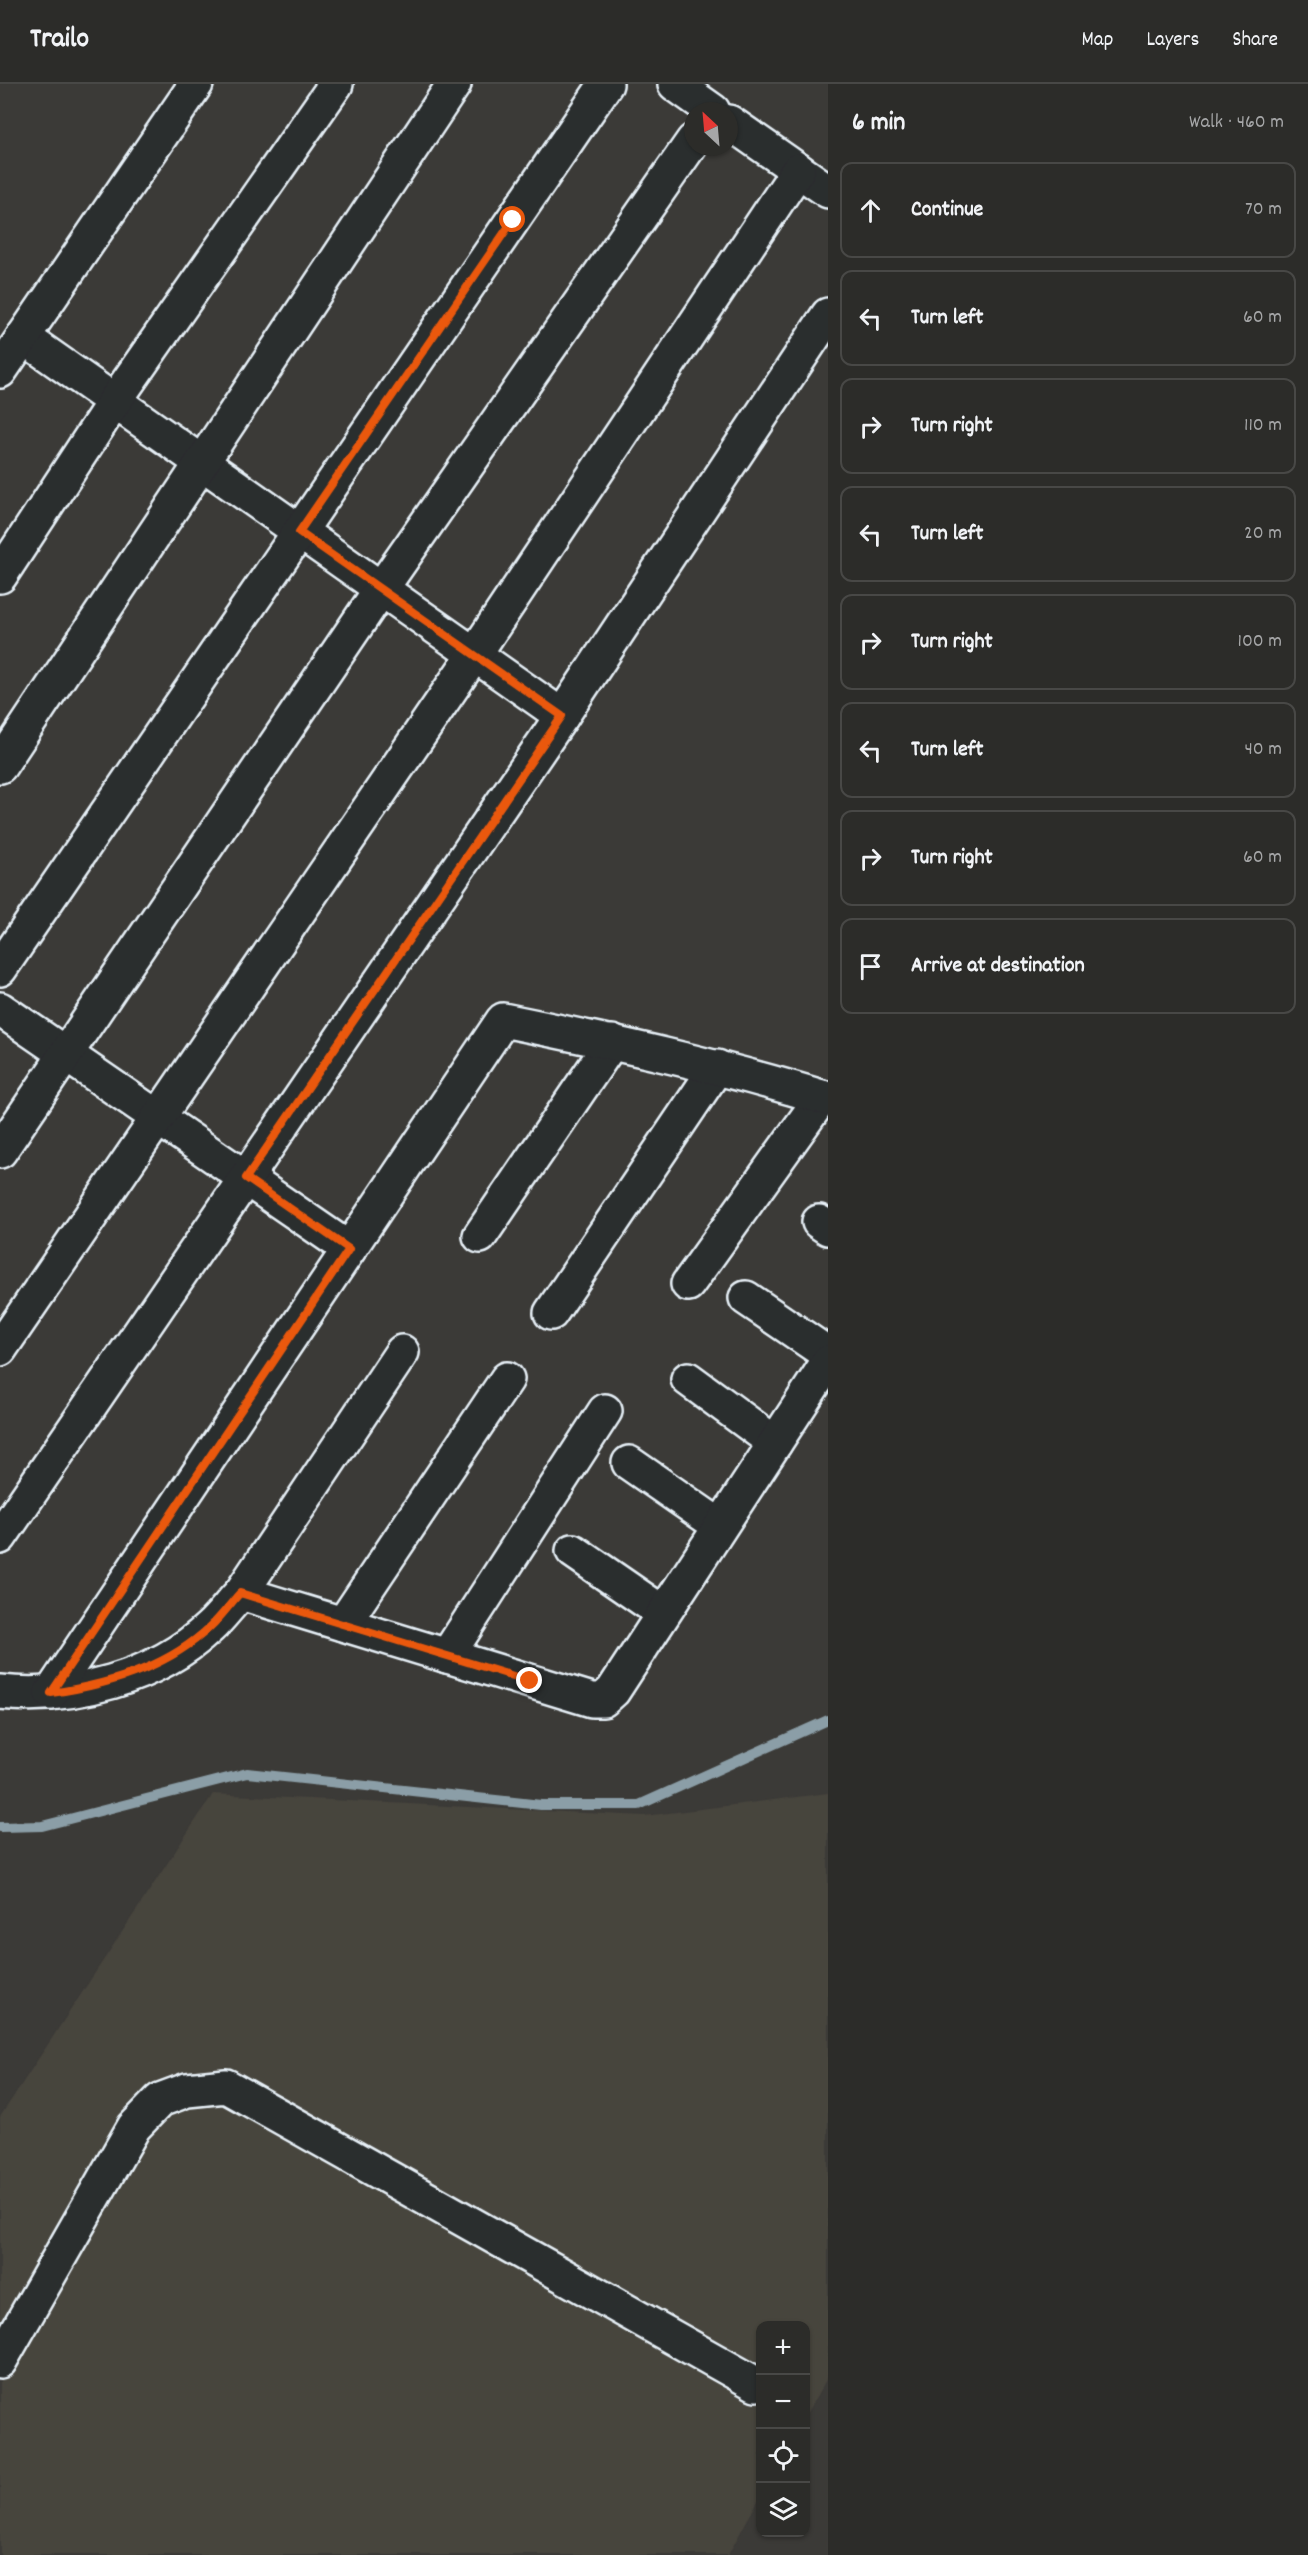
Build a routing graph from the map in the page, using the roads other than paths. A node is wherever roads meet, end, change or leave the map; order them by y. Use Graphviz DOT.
graph roads {
  1 [pos="196,84"];
  2 [pos="336,84"];
  3 [pos="454,84"];
  4 [pos="606,84"];
  5 [pos="675,84"];
  6 [pos="700,102"];
  7 [pos="738,128"];
  8 [pos="684,154"];
  9 [pos="798,170"];
  10 [pos="828,191"];
  11 [pos="828,315"];
  12 [pos="23,337"];
  13 [pos="0,371"];
  14 [pos="114,402"];
  15 [pos="200,462"];
  16 [pos="299,532"];
  17 [pos="0,576"];
  18 [pos="381,589"];
  19 [pos="474,655"];
  20 [pos="562,716"];
  21 [pos="0,766"];
  22 [pos="0,969"];
  23 [pos="0,1009"];
  24 [pos="612,1042"];
  25 [pos="65,1054"];
  26 [pos="717,1067"];
  27 [pos="825,1098"];
  28 [pos="157,1117"];
  29 [pos="0,1151"];
  30 [pos="246,1178"];
  31 [pos="480,1236"];
  32 [pos="349,1249"];
  33 [pos="688,1284"];
  34 [pos="746,1298"];
  35 [pos="551,1313"];
  36 [pos="0,1349"];
  37 [pos="402,1352"];
  38 [pos="828,1354"];
  39 [pos="828,1362"];
  40 [pos="507,1379"];
  41 [pos="688,1379"];
  42 [pos="605,1411"];
  43 [pos="775,1443"];
  44 [pos="629,1463"];
  45 [pos="720,1526"];
  46 [pos="0,1537"];
  47 [pos="573,1551"];
  48 [pos="240,1593"];
  49 [pos="663,1613"];
  50 [pos="343,1624"];
  51 [pos="447,1656"];
  52 [pos="0,1692"];
  53 [pos="51,1693"];
  54 [pos="0,2361"];
  55 [pos="756,2384"];
  1 -- 12 [label="street"];
  2 -- 14 [label="street"];
  3 -- 15 [label="street"];
  4 -- 16 [label="street"];
  5 -- 6 [label="street"];
  7 -- 9 [label="street"];
  8 -- 18 [label="street"];
  9 -- 10 [label="street"];
  9 -- 19 [label="street"];
  11 -- 20 [label="street"];
  12 -- 13 [label="street"];
  12 -- 14 [label="street"];
  14 -- 15 [label="street"];
  14 -- 17 [label="street"];
  15 -- 16 [label="street"];
  15 -- 21 [label="street"];
  16 -- 18 [label="street"];
  16 -- 22 [label="street"];
  18 -- 19 [label="street"];
  18 -- 25 [label="street"];
  19 -- 20 [label="street"];
  19 -- 28 [label="street"];
  20 -- 30 [label="street"];
  23 -- 25 [label="street"];
  24 -- 26 [label="street"];
  24 -- 31 [label="street"];
  24 -- 32 [label="street"];
  25 -- 28 [label="street"];
  25 -- 29 [label="street"];
  26 -- 27 [label="street"];
  26 -- 35 [label="street"];
  27 -- 33 [label="street"];
  28 -- 30 [label="street"];
  28 -- 36 [label="street"];
  30 -- 32 [label="street"];
  30 -- 46 [label="street"];
  32 -- 53 [label="street"];
  34 -- 38 [label="street"];
  37 -- 48 [label="street"];
  39 -- 43 [label="street"];
  40 -- 50 [label="street"];
  41 -- 43 [label="street"];
  42 -- 51 [label="street"];
  43 -- 45 [label="street"];
  44 -- 45 [label="street"];
  45 -- 49 [label="street"];
  47 -- 49 [label="street"];
  48 -- 50 [label="street"];
  48 -- 53 [label="street"];
  49 -- 51 [label="street"];
  50 -- 51 [label="street"];
  52 -- 53 [label="street"];
  54 -- 55 [label="street"];
}
